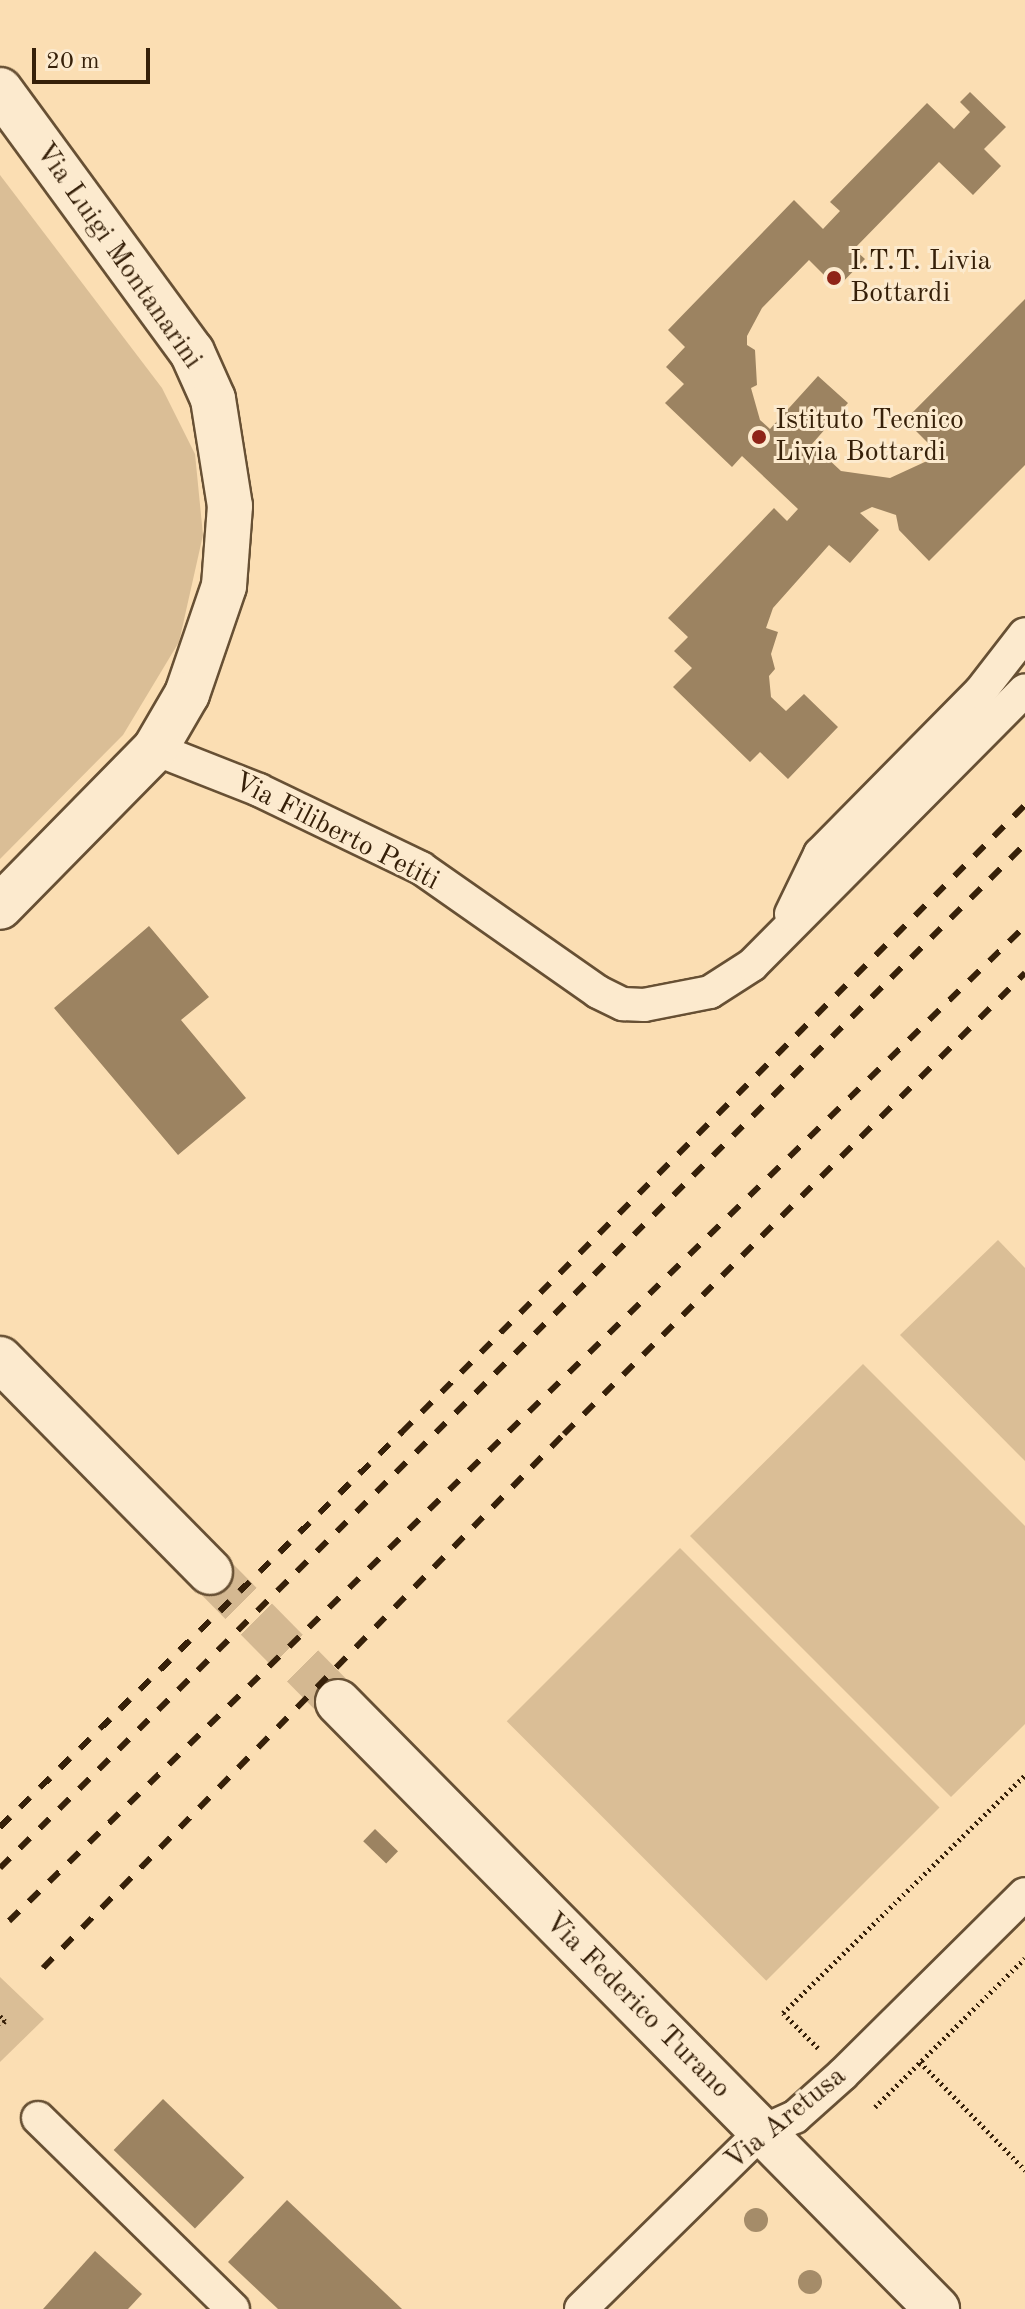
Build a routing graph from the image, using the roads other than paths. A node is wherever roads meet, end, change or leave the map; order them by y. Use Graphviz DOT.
graph roads {
  1 [pos="0,90"];
  2 [pos="1025,634"];
  3 [pos="1025,690"];
  4 [pos="155,749"];
  5 [pos="0,907"];
  6 [pos="781,935"];
  7 [pos="0,1359"];
  8 [pos="210,1572"];
  9 [pos="338,1702"];
  10 [pos="1025,1894"];
  11 [pos="38,2118"];
  12 [pos="761,2132"];
  13 [pos="233,2309"];
  14 [pos="581,2309"];
  15 [pos="937,2309"];
  1 -- 4 [label="street, Via Luigi Montanarini"];
  2 -- 6 [label="street, Via Filiberto Petiti"];
  3 -- 6 [label="street, Via Filiberto Petiti"];
  4 -- 5 [label="street"];
  4 -- 6 [label="street, Via Filiberto Petiti"];
  7 -- 8 [label="street"];
  9 -- 12 [label="street, Via Federico Turano"];
  10 -- 12 [label="street, Via Aretusa"];
  11 -- 13 [label="street"];
  12 -- 14 [label="street, Via Aretusa"];
  12 -- 15 [label="street, Via Federico Turano"];
}
